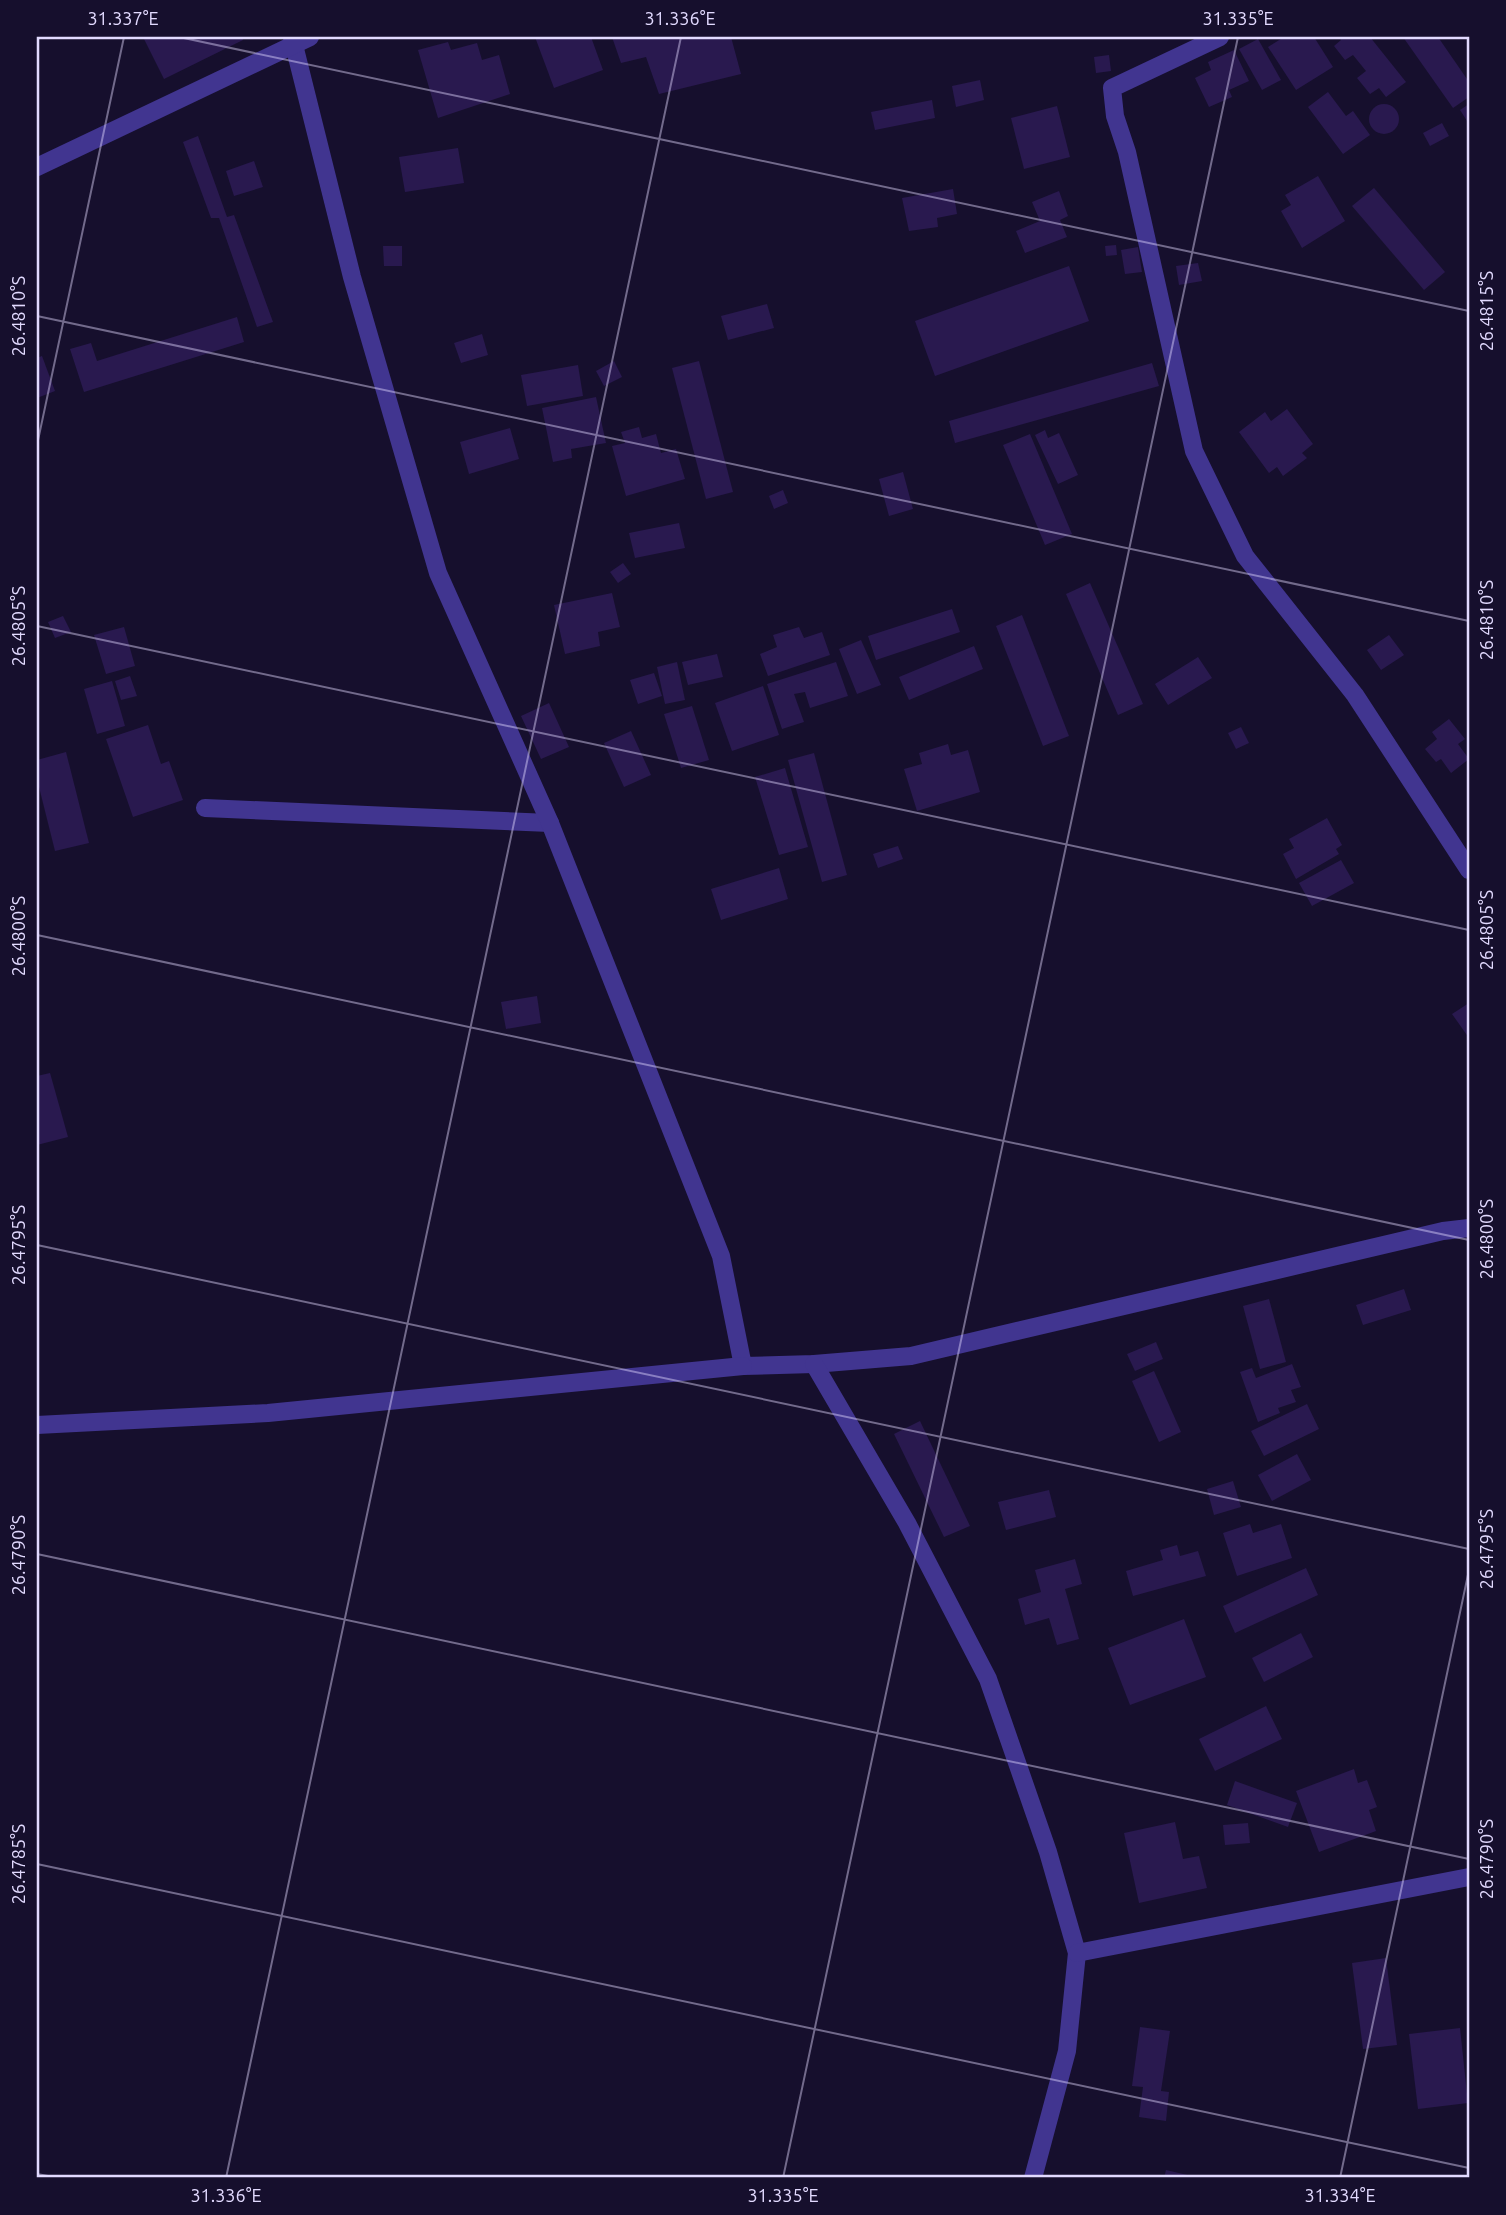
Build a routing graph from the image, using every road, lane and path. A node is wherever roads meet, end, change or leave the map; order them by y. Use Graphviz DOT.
graph roads {
  1 [pos="1220,37"];
  2 [pos="299,40"];
  3 [pos="37,167"];
  4 [pos="205,808"];
  5 [pos="550,823"];
  6 [pos="1469,870"];
  7 [pos="1469,1228"];
  8 [pos="814,1364"];
  9 [pos="743,1366"];
  10 [pos="37,1425"];
  11 [pos="1469,1877"];
  12 [pos="1077,1953"];
  13 [pos="1033,2178"];
  1 -- 6 [label="street"];
  2 -- 3 [label="street"];
  2 -- 5 [label="street"];
  4 -- 5 [label="street"];
  5 -- 9 [label="street"];
  7 -- 8 [label="street"];
  8 -- 9 [label="street"];
  8 -- 12 [label="street"];
  9 -- 10 [label="street"];
  11 -- 12 [label="street"];
  12 -- 13 [label="street"];
}
